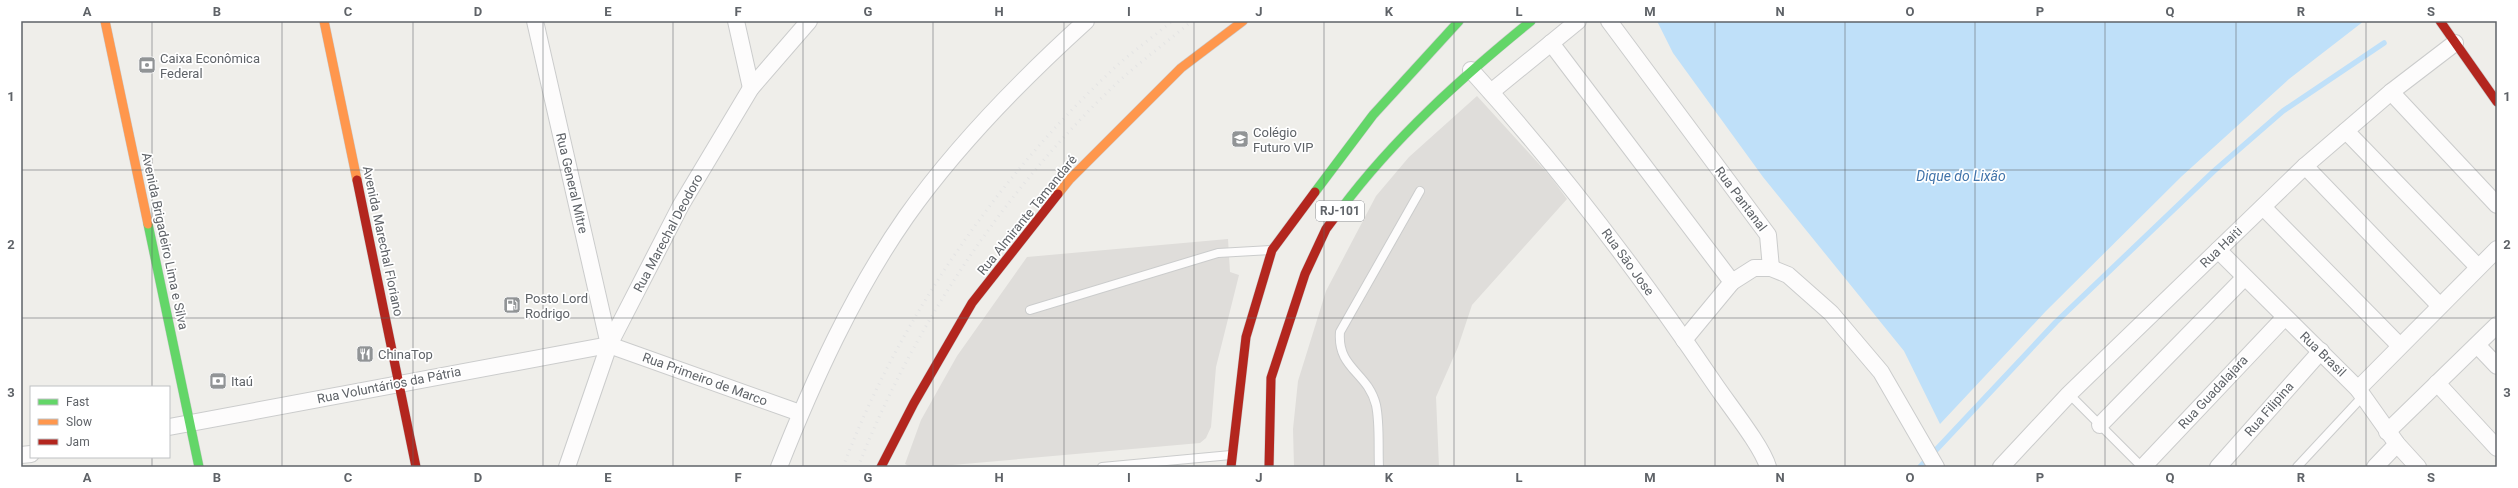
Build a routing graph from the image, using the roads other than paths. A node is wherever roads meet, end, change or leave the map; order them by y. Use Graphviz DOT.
graph roads {
  1 [pos="105,21"];
  2 [pos="324,21"];
  3 [pos="535,21"];
  4 [pos="736,21"];
  5 [pos="809,21"];
  6 [pos="1086,21"];
  7 [pos="1243,21"];
  8 [pos="1459,21"];
  9 [pos="1531,21"];
  10 [pos="1578,21"];
  11 [pos="1609,21"];
  12 [pos="2441,23"];
  13 [pos="1551,43"];
  14 [pos="2455,43"];
  15 [pos="1471,70"];
  16 [pos="751,88"];
  17 [pos="1491,92"];
  18 [pos="2391,92"];
  19 [pos="2497,102"];
  20 [pos="2346,131"];
  21 [pos="2305,166"];
  22 [pos="1420,191"];
  23 [pos="2497,205"];
  24 [pos="2263,207"];
  25 [pos="2497,249"];
  26 [pos="1272,250"];
  27 [pos="2218,250"];
  28 [pos="2478,267"];
  29 [pos="1771,268"];
  30 [pos="2244,278"];
  31 [pos="1732,282"];
  32 [pos="2440,306"];
  33 [pos="1030,310"];
  34 [pos="2284,318"];
  35 [pos="2497,325"];
  36 [pos="1684,340"];
  37 [pos="609,345"];
  38 [pos="2477,345"];
  39 [pos="2400,346"];
  40 [pos="2321,351"];
  41 [pos="2497,366"];
  42 [pos="399,382"];
  43 [pos="2437,383"];
  44 [pos="2361,392"];
  45 [pos="2069,394"];
  46 [pos="800,413"];
  47 [pos="190,423"];
  48 [pos="2100,425"];
  49 [pos="170,427"];
  50 [pos="2392,438"];
  51 [pos="2497,448"];
  52 [pos="1231,455"];
  53 [pos="199,467"];
  54 [pos="416,467"];
  55 [pos="567,467"];
  56 [pos="779,467"];
  57 [pos="881,467"];
  58 [pos="1102,467"];
  59 [pos="1231,467"];
  60 [pos="1269,467"];
  61 [pos="1379,467"];
  62 [pos="1768,467"];
  63 [pos="1936,467"];
  64 [pos="2001,467"];
  65 [pos="2143,467"];
  66 [pos="2218,467"];
  67 [pos="2297,467"];
  68 [pos="2375,467"];
  69 [pos="2418,467"];
  1 -- 47 [label="main road, Avenida Brigadeiro Lima e Silva"];
  2 -- 42 [label="main road, Avenida Marechal Floriano"];
  3 -- 37 [label="street, Rua General Mitre"];
  4 -- 16 [label="street"];
  5 -- 16 [label="street, Rua Marechal Deodoro"];
  6 -- 46 [label="street"];
  7 -- 57 [label="main road, Rua Almirante Tamandaré"];
  8 -- 26 [label="main road, RJ-101"];
  9 -- 15 [label="main road, RJ-101"];
  10 -- 13 [label="street"];
  11 -- 29 [label="street, Rua Pantanal"];
  12 -- 14 [label="main road"];
  13 -- 17 [label="street"];
  13 -- 31 [label="street"];
  14 -- 18 [label="street, Rua Haiti"];
  14 -- 19 [label="main road"];
  15 -- 17 [label="street, Rua Sāo Jose"];
  15 -- 60 [label="main road, RJ-101"];
  16 -- 37 [label="street, Rua Marechal Deodoro"];
  17 -- 36 [label="street, Rua Sāo Jose"];
  18 -- 20 [label="street, Rua Haiti"];
  18 -- 23 [label="street"];
  20 -- 21 [label="street, Rua Haiti"];
  20 -- 28 [label="street"];
  21 -- 24 [label="street, Rua Haiti"];
  21 -- 32 [label="street"];
  22 -- 61 [label="lane"];
  24 -- 27 [label="street, Rua Haiti"];
  24 -- 39 [label="street"];
  25 -- 28 [label="street"];
  26 -- 33 [label="lane"];
  26 -- 52 [label="main road, RJ-101"];
  27 -- 30 [label="street, Rua Brasil"];
  27 -- 45 [label="street, Rua Haiti"];
  28 -- 32 [label="street"];
  29 -- 31 [label="street"];
  29 -- 63 [label="street"];
  30 -- 34 [label="street, Rua Brasil"];
  30 -- 48 [label="street"];
  31 -- 36 [label="street"];
  32 -- 39 [label="street"];
  34 -- 40 [label="street, Rua Brasil"];
  34 -- 65 [label="street, Rua Guadalajara"];
  35 -- 38 [label="street"];
  36 -- 62 [label="street, Rua Sāo Jose"];
  37 -- 42 [label="street, Rua Voluntários da Pátria"];
  37 -- 46 [label="street, Rua Primeiro de Marco"];
  37 -- 55 [label="street, Rua Marechal Deodoro"];
  38 -- 41 [label="street"];
  38 -- 43 [label="street"];
  39 -- 44 [label="street"];
  40 -- 44 [label="street, Rua Brasil"];
  40 -- 66 [label="street, Rua Filipina"];
  42 -- 47 [label="street, Rua Voluntários da Pátria"];
  42 -- 54 [label="main road, Avenida Marechal Floriano"];
  43 -- 50 [label="street"];
  43 -- 51 [label="street"];
  44 -- 50 [label="street, Rua Brasil"];
  44 -- 67 [label="lane"];
  45 -- 48 [label="lane"];
  45 -- 64 [label="street, Rua Haiti"];
  46 -- 56 [label="street"];
  47 -- 49 [label="street, Rua Voluntários da Pátria"];
  47 -- 53 [label="main road, Avenida Brigadeiro Lima e Silva"];
  48 -- 65 [label="lane"];
  50 -- 68 [label="street"];
  50 -- 69 [label="street, Rua Brasil"];
  52 -- 58 [label="lane"];
  52 -- 59 [label="main road, RJ-101"];
}
